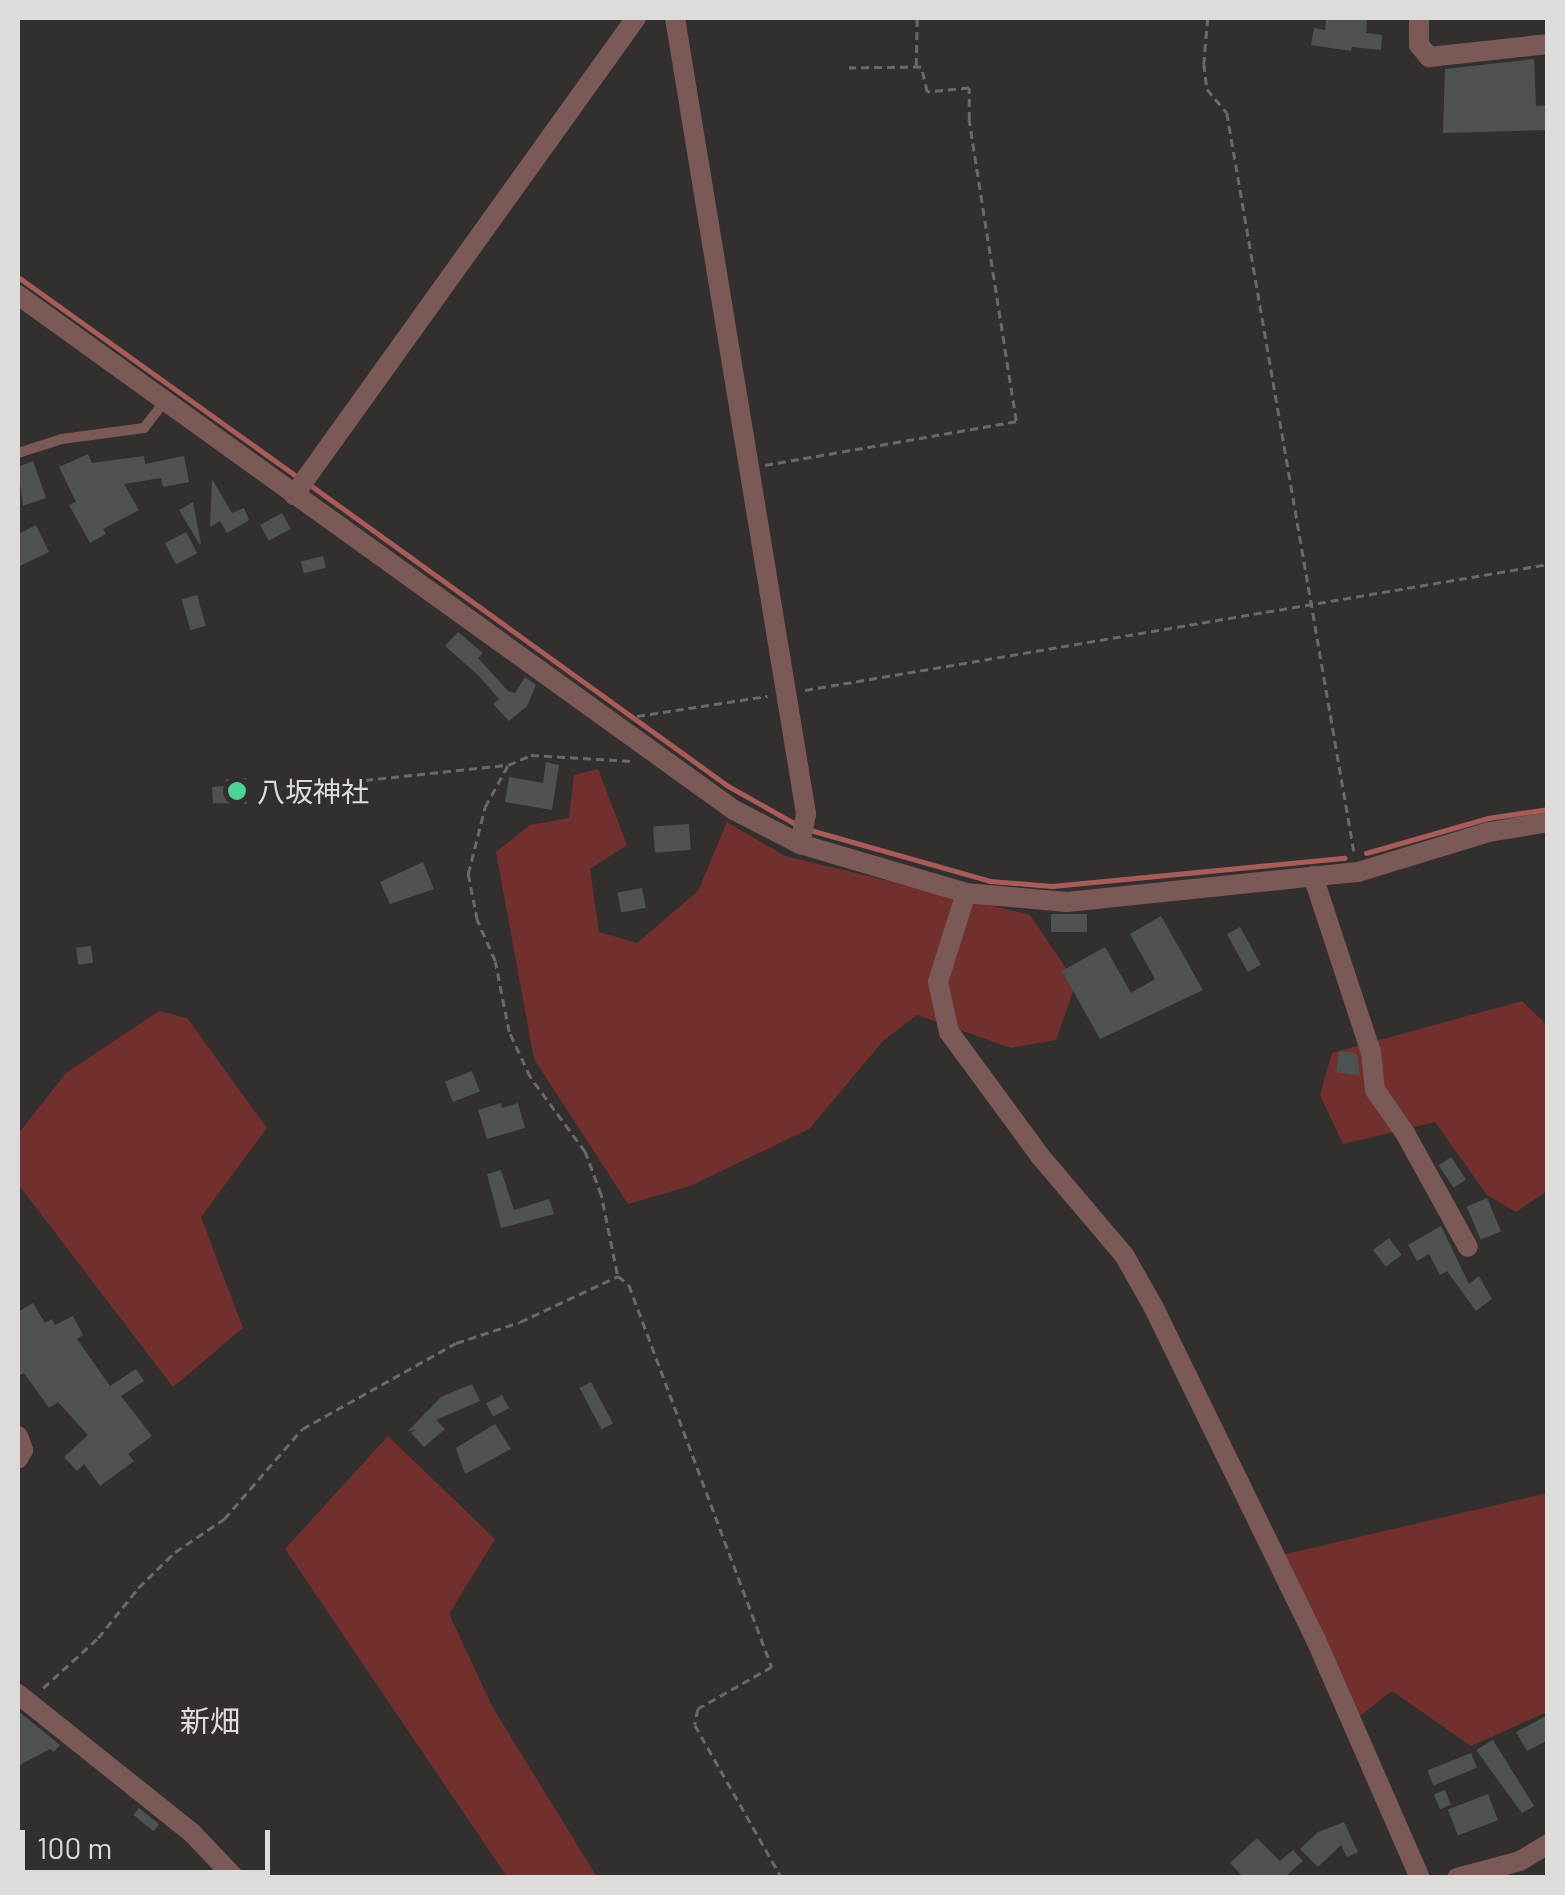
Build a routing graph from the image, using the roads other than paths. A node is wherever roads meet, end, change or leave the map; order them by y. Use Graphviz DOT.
graph roads {
  1 [pos="636,18"];
  2 [pos="675,18"];
  3 [pos="1418,18"];
  4 [pos="1548,44"];
  5 [pos="18,295"];
  6 [pos="164,402"];
  7 [pos="18,453"];
  8 [pos="294,495"];
  9 [pos="1548,822"];
  10 [pos="802,833"];
  11 [pos="1313,876"];
  12 [pos="966,893"];
  13 [pos="1468,1246"];
  14 [pos="18,1436"];
  15 [pos="18,1459"];
  16 [pos="22,1698"];
  17 [pos="1548,1844"];
  18 [pos="235,1878"];
  19 [pos="1420,1878"];
  20 [pos="1456,1878"];
  1 -- 8 [label="street"];
  2 -- 10 [label="street"];
  3 -- 4 [label="street"];
  5 -- 6 [label="street"];
  6 -- 7 [label="lane"];
  6 -- 8 [label="street"];
  8 -- 10 [label="street"];
  9 -- 11 [label="street"];
  10 -- 12 [label="street"];
  11 -- 12 [label="street"];
  11 -- 13 [label="street"];
  12 -- 19 [label="street"];
  14 -- 15 [label="street"];
  16 -- 18 [label="street"];
  17 -- 20 [label="street"];
}
